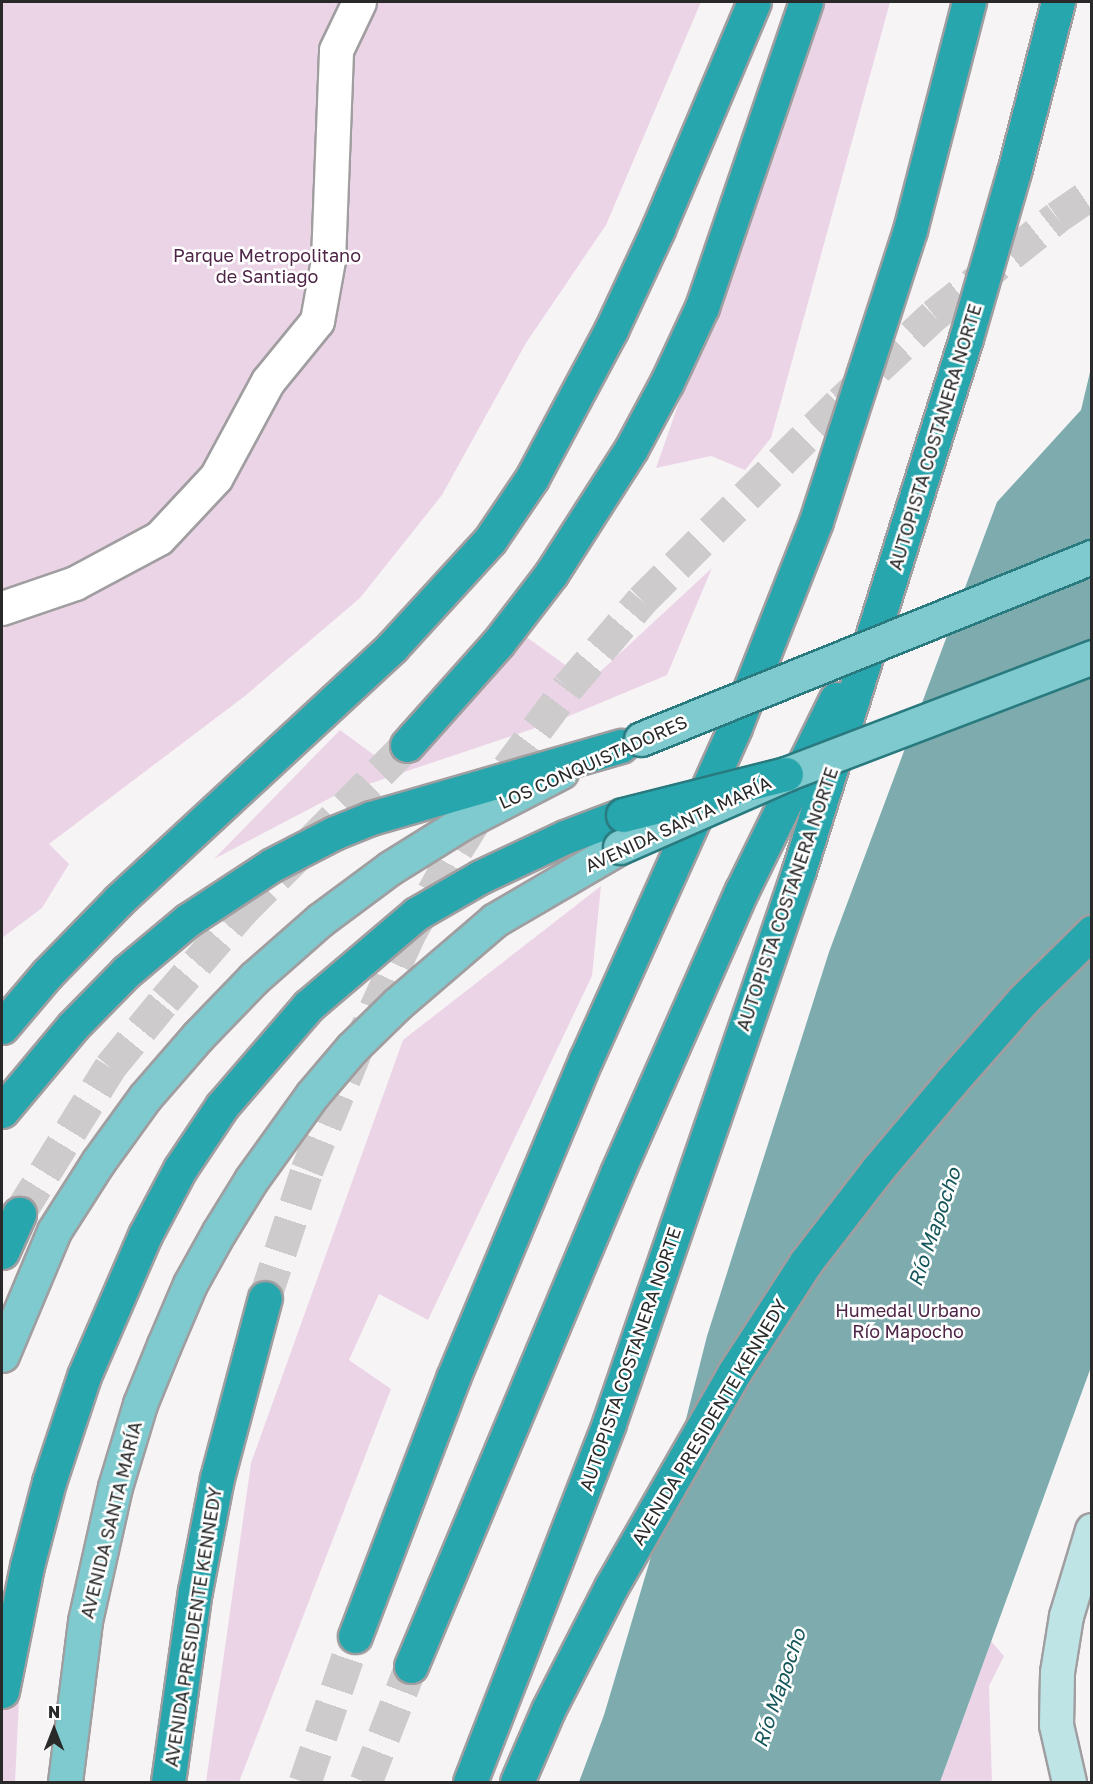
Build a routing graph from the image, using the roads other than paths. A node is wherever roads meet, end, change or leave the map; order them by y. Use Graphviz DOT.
graph roads {
  1 [pos="359,2"];
  2 [pos="753,2"];
  3 [pos="806,2"];
  4 [pos="969,2"];
  5 [pos="1058,2"];
  6 [pos="1092,557"];
  7 [pos="884,601"];
  8 [pos="2,609"];
  9 [pos="1092,657"];
  10 [pos="631,742"];
  11 [pos="407,745"];
  12 [pos="786,774"];
  13 [pos="1092,932"];
  14 [pos="2,1027"];
  15 [pos="2,1111"];
  16 [pos="20,1214"];
  17 [pos="2,1252"];
  18 [pos="265,1298"];
  19 [pos="2,1355"];
  20 [pos="1092,1530"];
  21 [pos="355,1636"];
  22 [pos="411,1666"];
  23 [pos="2,1691"];
  24 [pos="65,1782"];
  25 [pos="168,1782"];
  26 [pos="470,1782"];
  27 [pos="516,1782"];
  28 [pos="1069,1782"];
  1 -- 8 [label="street"];
  2 -- 14 [label="highway"];
  3 -- 11 [label="highway"];
  4 -- 21 [label="highway"];
  5 -- 7 [label="highway, AUTOPISTA COSTANERA NORTE"];
  6 -- 10 [label="main road, LOS CONQUISTADORES, bridge"];
  7 -- 22 [label="highway"];
  7 -- 26 [label="highway, AUTOPISTA COSTANERA NORTE"];
  9 -- 12 [label="main road, AVENIDA SANTA MARÍA, bridge"];
  10 -- 15 [label="highway"];
  10 -- 19 [label="main road, LOS CONQUISTADORES"];
  12 -- 23 [label="highway, bridge"];
  12 -- 24 [label="main road, AVENIDA SANTA MARÍA, bridge"];
  13 -- 27 [label="highway, AVENIDA PRESIDENTE KENNEDY"];
  16 -- 17 [label="highway"];
  18 -- 25 [label="highway, AVENIDA PRESIDENTE KENNEDY"];
  20 -- 28 [label="main road"];
}
